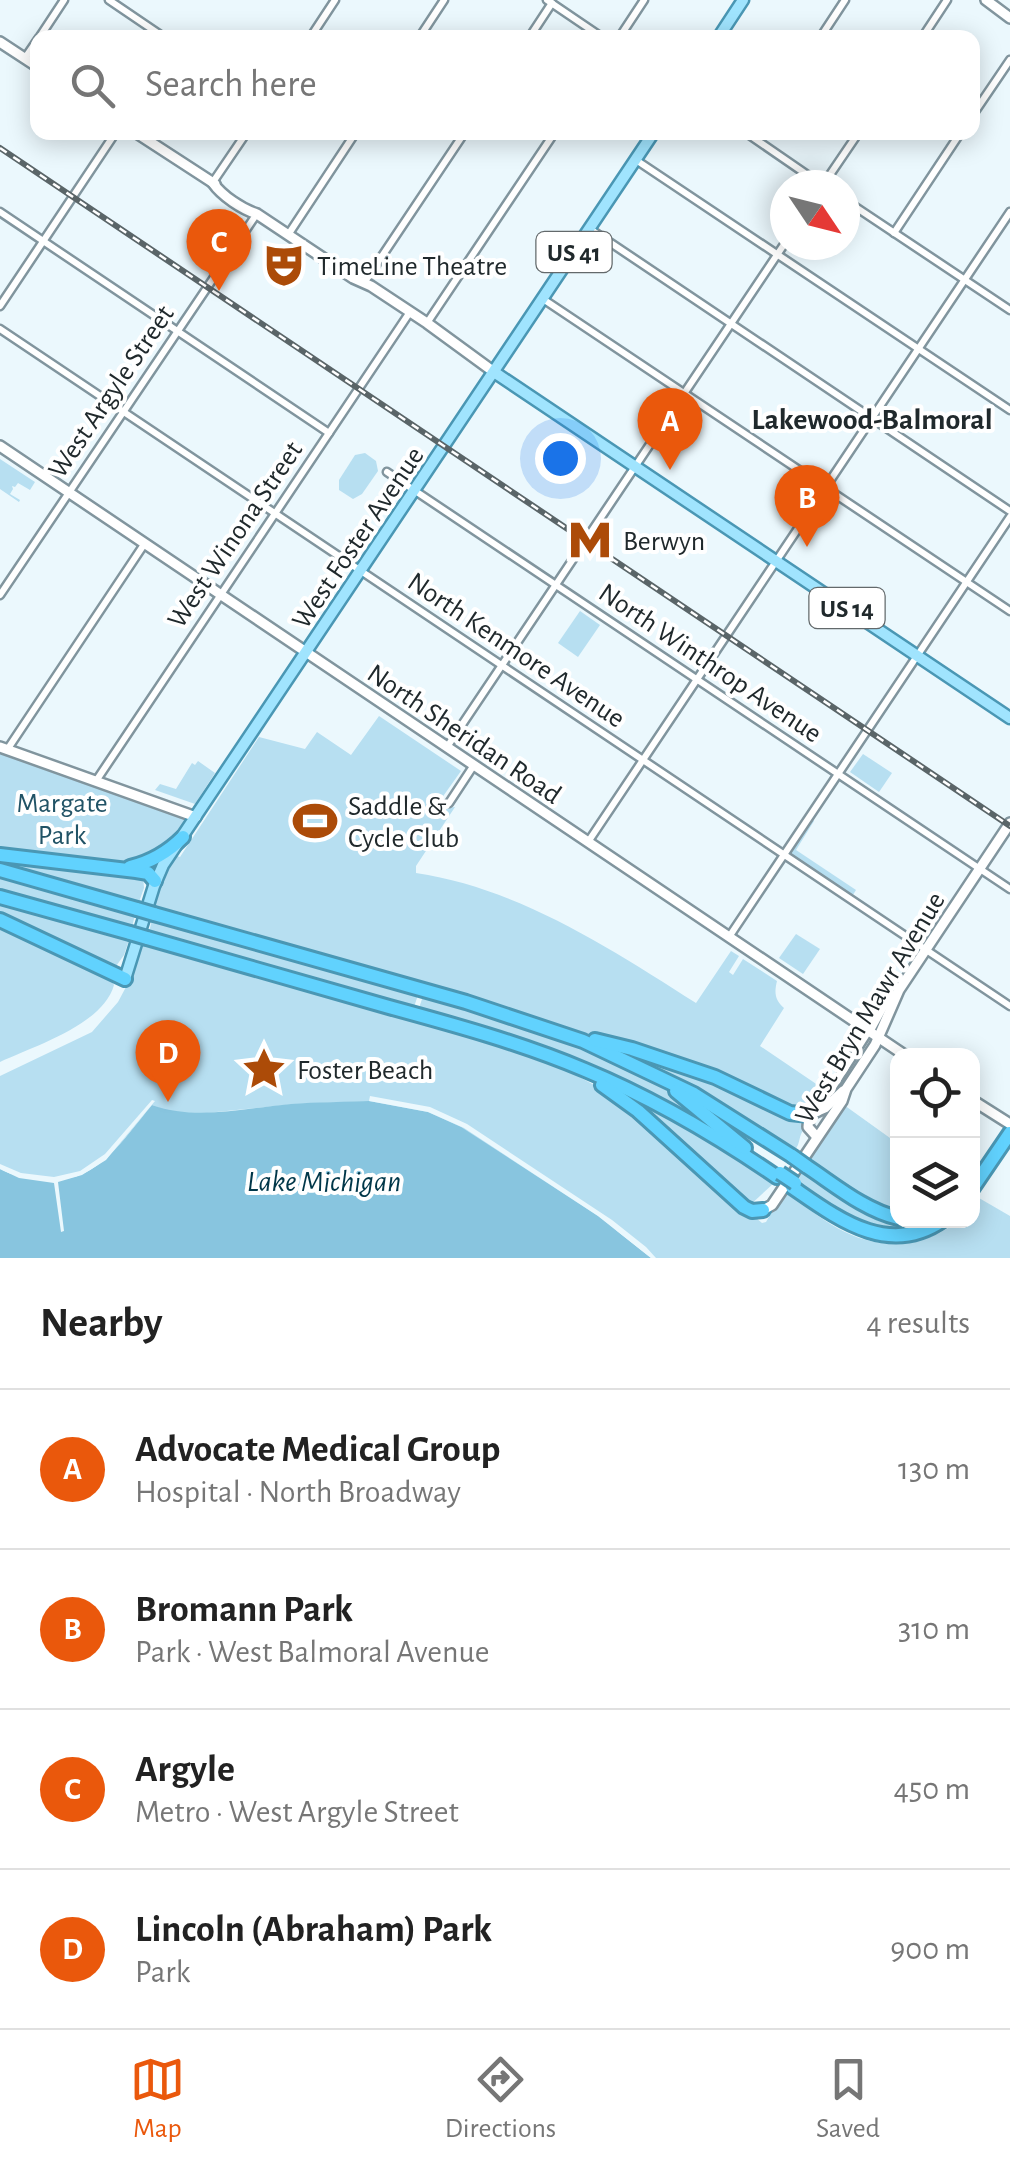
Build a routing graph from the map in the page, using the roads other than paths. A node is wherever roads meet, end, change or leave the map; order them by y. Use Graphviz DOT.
graph roads {
  1 [pos="64,0"];
  2 [pos="110,0"];
  3 [pos="336,0"];
  4 [pos="444,0"];
  5 [pos="644,0"];
  6 [pos="743,0"];
  7 [pos="846,0"];
  8 [pos="947,0"];
  9 [pos="986,0"];
  10 [pos="550,2"];
  11 [pos="1010,18"];
  12 [pos="43,30"];
  13 [pos="153,30"];
  14 [pos="315,30"];
  15 [pos="424,30"];
  16 [pos="534,30"];
  17 [pos="591,30"];
  18 [pos="623,30"];
  19 [pos="723,30"];
  20 [pos="825,30"];
  21 [pos="927,30"];
  22 [pos="0,42"];
  23 [pos="30,50"];
  24 [pos="25,58"];
  25 [pos="1010,60"];
  26 [pos="30,61"];
  27 [pos="980,104"];
  28 [pos="111,140"];
  29 [pos="148,140"];
  30 [pos="241,140"];
  31 [pos="351,140"];
  32 [pos="460,140"];
  33 [pos="550,140"];
  34 [pos="649,140"];
  35 [pos="761,140"];
  36 [pos="854,140"];
  37 [pos="956,140"];
  38 [pos="636,160"];
  39 [pos="802,170"];
  40 [pos="833,170"];
  41 [pos="212,183"];
  42 [pos="860,210"];
  43 [pos="0,212"];
  44 [pos="1010,212"];
  45 [pos="257,214"];
  46 [pos="590,229"];
  47 [pos="894,233"];
  48 [pos="288,234"];
  49 [pos="44,241"];
  50 [pos="770,249"];
  51 [pos="773,260"];
  52 [pos="786,260"];
  53 [pos="964,280"];
  54 [pos="363,284"];
  55 [pos="543,299"];
  56 [pos="0,306"];
  57 [pos="1010,310"];
  58 [pos="408,315"];
  59 [pos="427,324"];
  60 [pos="731,324"];
  61 [pos="0,329"];
  62 [pos="178,331"];
  63 [pos="453,344"];
  64 [pos="918,349"];
  65 [pos="494,372"];
  66 [pos="684,393"];
  67 [pos="1010,410"];
  68 [pos="123,411"];
  69 [pos="872,418"];
  70 [pos="329,433"];
  71 [pos="0,446"];
  72 [pos="635,467"];
  73 [pos="386,472"];
  74 [pos="826,488"];
  75 [pos="415,490"];
  76 [pos="68,492"];
  77 [pos="274,514"];
  78 [pos="1010,514"];
  79 [pos="145,544"];
  80 [pos="776,561"];
  81 [pos="361,572"];
  82 [pos="966,582"];
  83 [pos="556,585"];
  84 [pos="221,594"];
  85 [pos="0,595"];
  86 [pos="1010,611"];
  87 [pos="306,654"];
  88 [pos="917,656"];
  89 [pos="502,666"];
  90 [pos="697,679"];
  91 [pos="1010,718"];
  92 [pos="447,748"];
  93 [pos="4,749"];
  94 [pos="642,760"];
  95 [pos="474,766"];
  96 [pos="838,774"];
  97 [pos="96,781"];
  98 [pos="448,803"];
  99 [pos="196,817"];
  100 [pos="1010,823"];
  101 [pos="183,836"];
  102 [pos="588,842"];
  103 [pos="0,855"];
  104 [pos="784,855"];
  105 [pos="119,868"];
  106 [pos="980,868"];
  107 [pos="0,870"];
  108 [pos="156,881"];
  109 [pos="1010,889"];
  110 [pos="0,897"];
  111 [pos="0,920"];
  112 [pos="729,937"];
  113 [pos="926,950"];
  114 [pos="124,979"];
  115 [pos="1010,1006"];
  116 [pos="874,1034"];
  117 [pos="583,1041"];
  118 [pos="894,1048"];
  119 [pos="586,1070"];
  120 [pos="654,1073"];
  121 [pos="832,1089"];
  122 [pos="846,1089"];
  123 [pos="980,1105"];
  124 [pos="809,1115"];
  125 [pos="1010,1124"];
  126 [pos="1010,1133"];
  127 [pos="817,1136"];
  128 [pos="778,1175"];
  129 [pos="980,1177"];
  130 [pos="762,1210"];
  131 [pos="890,1216"];
  132 [pos="929,1228"];
  1 -- 12 [label="street"];
  2 -- 13 [label="street"];
  3 -- 14 [label="street"];
  4 -- 15 [label="street"];
  5 -- 18 [label="street"];
  6 -- 19 [label="main road"];
  7 -- 20 [label="street"];
  8 -- 21 [label="street"];
  9 -- 11 [label="main road"];
  10 -- 16 [label="street"];
  10 -- 17 [label="street"];
  22 -- 24 [label="main road"];
  23 -- 24 [label="street"];
  24 -- 26 [label="main road"];
  25 -- 27 [label="street"];
  28 -- 49 [label="street"];
  29 -- 41 [label="main road"];
  30 -- 41 [label="street"];
  31 -- 48 [label="street"];
  32 -- 54 [label="street"];
  33 -- 59 [label="street"];
  34 -- 38 [label="main road, West Foster Avenue / US 41"];
  35 -- 39 [label="street"];
  36 -- 40 [label="street"];
  37 -- 47 [label="street"];
  38 -- 46 [label="main road, West Foster Avenue / US 41"];
  38 -- 50 [label="street"];
  41 -- 45 [label="main road"];
  42 -- 47 [label="street"];
  43 -- 49 [label="street"];
  44 -- 53 [label="street"];
  45 -- 48 [label="main road"];
  45 -- 62 [label="street, West Argyle Street"];
  46 -- 55 [label="main road, West Foster Avenue / US 41"];
  46 -- 60 [label="street"];
  47 -- 53 [label="street"];
  48 -- 54 [label="main road"];
  49 -- 56 [label="street"];
  49 -- 62 [label="street"];
  51 -- 60 [label="street"];
  52 -- 64 [label="street"];
  53 -- 57 [label="street"];
  53 -- 64 [label="street"];
  54 -- 58 [label="main road"];
  55 -- 65 [label="main road, West Foster Avenue / US 41"];
  55 -- 66 [label="street"];
  58 -- 59 [label="main road"];
  58 -- 63 [label="main road"];
  58 -- 70 [label="street, West Winona Street"];
  59 -- 63 [label="main road"];
  60 -- 66 [label="street"];
  60 -- 69 [label="street"];
  61 -- 68 [label="street, North Kenmore Avenue"];
  62 -- 68 [label="street, West Argyle Street"];
  62 -- 70 [label="street"];
  63 -- 65 [label="main road"];
  64 -- 67 [label="street"];
  64 -- 69 [label="street"];
  65 -- 72 [label="main road, US 14"];
  65 -- 75 [label="main road, West Foster Avenue / US 41"];
  66 -- 72 [label="street"];
  66 -- 74 [label="street"];
  68 -- 76 [label="street, West Argyle Street"];
  68 -- 77 [label="street, North Kenmore Avenue"];
  69 -- 74 [label="street"];
  69 -- 78 [label="street"];
  70 -- 77 [label="street, West Winona Street"];
  71 -- 76 [label="main road, North Sheridan Road"];
  72 -- 80 [label="main road, US 14"];
  72 -- 83 [label="street"];
  73 -- 75 [label="street, North Winthrop Avenue"];
  74 -- 80 [label="street"];
  74 -- 82 [label="street"];
  75 -- 81 [label="main road, West Foster Avenue / US 41"];
  75 -- 83 [label="street, North Winthrop Avenue"];
  76 -- 79 [label="main road, North Sheridan Road"];
  76 -- 85 [label="street, West Argyle Street"];
  77 -- 81 [label="street, North Kenmore Avenue"];
  77 -- 84 [label="street, West Winona Street"];
  78 -- 82 [label="street"];
  79 -- 84 [label="main road, North Sheridan Road"];
  79 -- 93 [label="street"];
  80 -- 88 [label="main road, US 14"];
  80 -- 90 [label="street"];
  81 -- 87 [label="main road, West Foster Avenue / US 41"];
  81 -- 89 [label="street, North Kenmore Avenue"];
  82 -- 86 [label="street"];
  82 -- 88 [label="street"];
  83 -- 89 [label="street"];
  83 -- 90 [label="street, North Winthrop Avenue"];
  84 -- 87 [label="main road, North Sheridan Road"];
  84 -- 97 [label="street, West Winona Street"];
  87 -- 92 [label="main road, North Sheridan Road"];
  87 -- 99 [label="main road, West Foster Avenue / US 41"];
  88 -- 91 [label="main road, US 14"];
  88 -- 96 [label="street"];
  89 -- 92 [label="street"];
  89 -- 94 [label="street, North Kenmore Avenue"];
  90 -- 94 [label="street"];
  90 -- 96 [label="street, North Winthrop Avenue"];
  92 -- 95 [label="main road, North Sheridan Road"];
  93 -- 97 [label="main road"];
  94 -- 102 [label="street"];
  94 -- 104 [label="street, North Kenmore Avenue"];
  95 -- 98 [label="street"];
  95 -- 102 [label="main road, North Sheridan Road"];
  96 -- 104 [label="street"];
  96 -- 106 [label="street, North Winthrop Avenue"];
  97 -- 99 [label="main road"];
  99 -- 101 [label="main road, West Foster Avenue / US 41"];
  100 -- 106 [label="main road, West Bryn Mawr Avenue"];
  101 -- 105 [label="highway, US 41"];
  101 -- 108 [label="main road, West Foster Avenue / US 41"];
  102 -- 112 [label="main road, North Sheridan Road"];
  103 -- 105 [label="highway, US 41"];
  104 -- 112 [label="street"];
  104 -- 113 [label="street, North Kenmore Avenue"];
  105 -- 108 [label="highway"];
  106 -- 109 [label="street, North Winthrop Avenue"];
  106 -- 113 [label="main road, West Bryn Mawr Avenue"];
  107 -- 117 [label="highway, bridge"];
  108 -- 114 [label="main road, West Foster Avenue / US 41"];
  110 -- 119 [label="highway, bridge"];
  111 -- 114 [label="highway, US 41"];
  112 -- 116 [label="main road, North Sheridan Road"];
  113 -- 115 [label="street, North Kenmore Avenue"];
  113 -- 116 [label="main road, West Bryn Mawr Avenue"];
  116 -- 118 [label="main road, North Sheridan Road"];
  116 -- 121 [label="street, West Bryn Mawr Avenue"];
  116 -- 122 [label="main road, West Bryn Mawr Avenue"];
  117 -- 120 [label="highway"];
  117 -- 124 [label="highway"];
  119 -- 128 [label="highway"];
  119 -- 130 [label="highway"];
  120 -- 128 [label="highway"];
  120 -- 131 [label="highway, bridge"];
  122 -- 124 [label="main road"];
  122 -- 127 [label="main road, West Bryn Mawr Avenue"];
  123 -- 125 [label="main road"];
  124 -- 127 [label="main road"];
  126 -- 129 [label="highway"];
  127 -- 130 [label="main road, West Bryn Mawr Avenue"];
  128 -- 132 [label="highway, bridge"];
}
